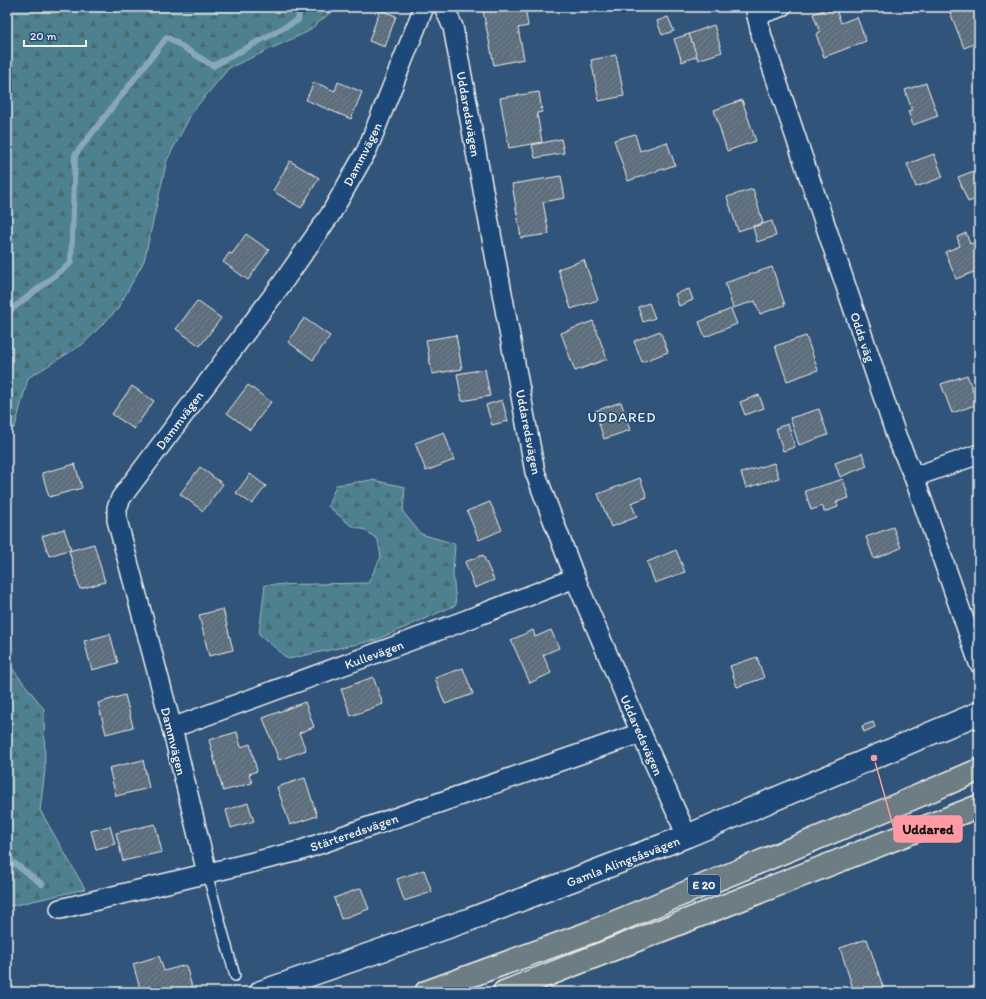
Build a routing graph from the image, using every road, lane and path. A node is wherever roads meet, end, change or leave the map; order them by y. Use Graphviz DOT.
graph roads {
  1 [pos="424,7"];
  2 [pos="444,7"];
  3 [pos="781,7"];
  4 [pos="756,11"];
  5 [pos="979,454"];
  6 [pos="914,477"];
  7 [pos="575,578"];
  8 [pos="979,663"];
  9 [pos="979,713"];
  10 [pos="172,728"];
  11 [pos="641,733"];
  12 [pos="979,770"];
  13 [pos="979,806"];
  14 [pos="687,836"];
  15 [pos="207,873"];
  16 [pos="60,909"];
  17 [pos="235,976"];
  18 [pos="261,992"];
  19 [pos="426,992"];
  20 [pos="504,992"];
  1 -- 10 [label="street, Dammvägen"];
  2 -- 7 [label="street, Uddaredsvägen"];
  3 -- 4 [label="street"];
  4 -- 6 [label="street, Odds väg"];
  5 -- 6 [label="street"];
  6 -- 8 [label="street, Odds väg"];
  7 -- 10 [label="street, Kullevägen"];
  7 -- 11 [label="street, Uddaredsvägen"];
  9 -- 14 [label="street, Gamla Alingsåsvägen"];
  10 -- 15 [label="street, Dammvägen"];
  11 -- 14 [label="street, Uddaredsvägen"];
  11 -- 15 [label="street, Stärteredsvägen"];
  12 -- 19 [label="highway, E 20"];
  13 -- 20 [label="highway, E 20"];
  14 -- 18 [label="street, Gamla Alingsåsvägen"];
  15 -- 16 [label="street, Stärteredsvägen"];
  15 -- 17 [label="lane"];
}
